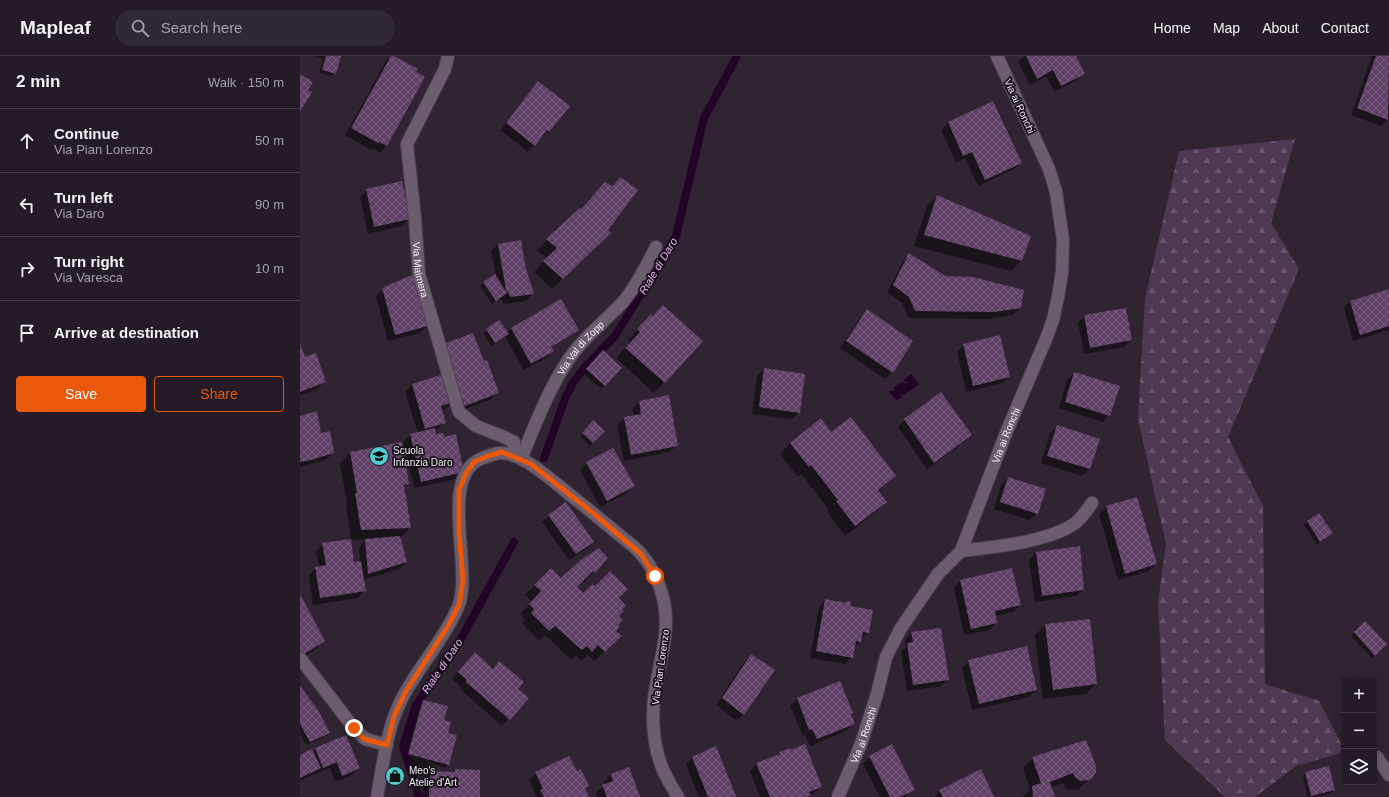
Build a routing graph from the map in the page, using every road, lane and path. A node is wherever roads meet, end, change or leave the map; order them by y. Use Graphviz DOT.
graph roads {
  1 [pos="448,56"];
  2 [pos="997,56"];
  3 [pos="656,247"];
  4 [pos="522,460"];
  5 [pos="1092,503"];
  6 [pos="961,551"];
  7 [pos="300,658"];
  8 [pos="387,745"];
  9 [pos="1389,759"];
  10 [pos="1389,775"];
  11 [pos="377,797"];
  12 [pos="678,797"];
  13 [pos="838,797"];
  1 -- 4 [label="street, Via Malmera"];
  2 -- 6 [label="street, Via ai Ronchi"];
  3 -- 4 [label="street, Via Val di Zopp"];
  4 -- 8 [label="street"];
  4 -- 12 [label="street, Via Pian Lorenzo"];
  5 -- 6 [label="street"];
  6 -- 13 [label="street, Via ai Ronchi"];
  7 -- 8 [label="street"];
  8 -- 11 [label="street"];
  9 -- 10 [label="street"];
}
